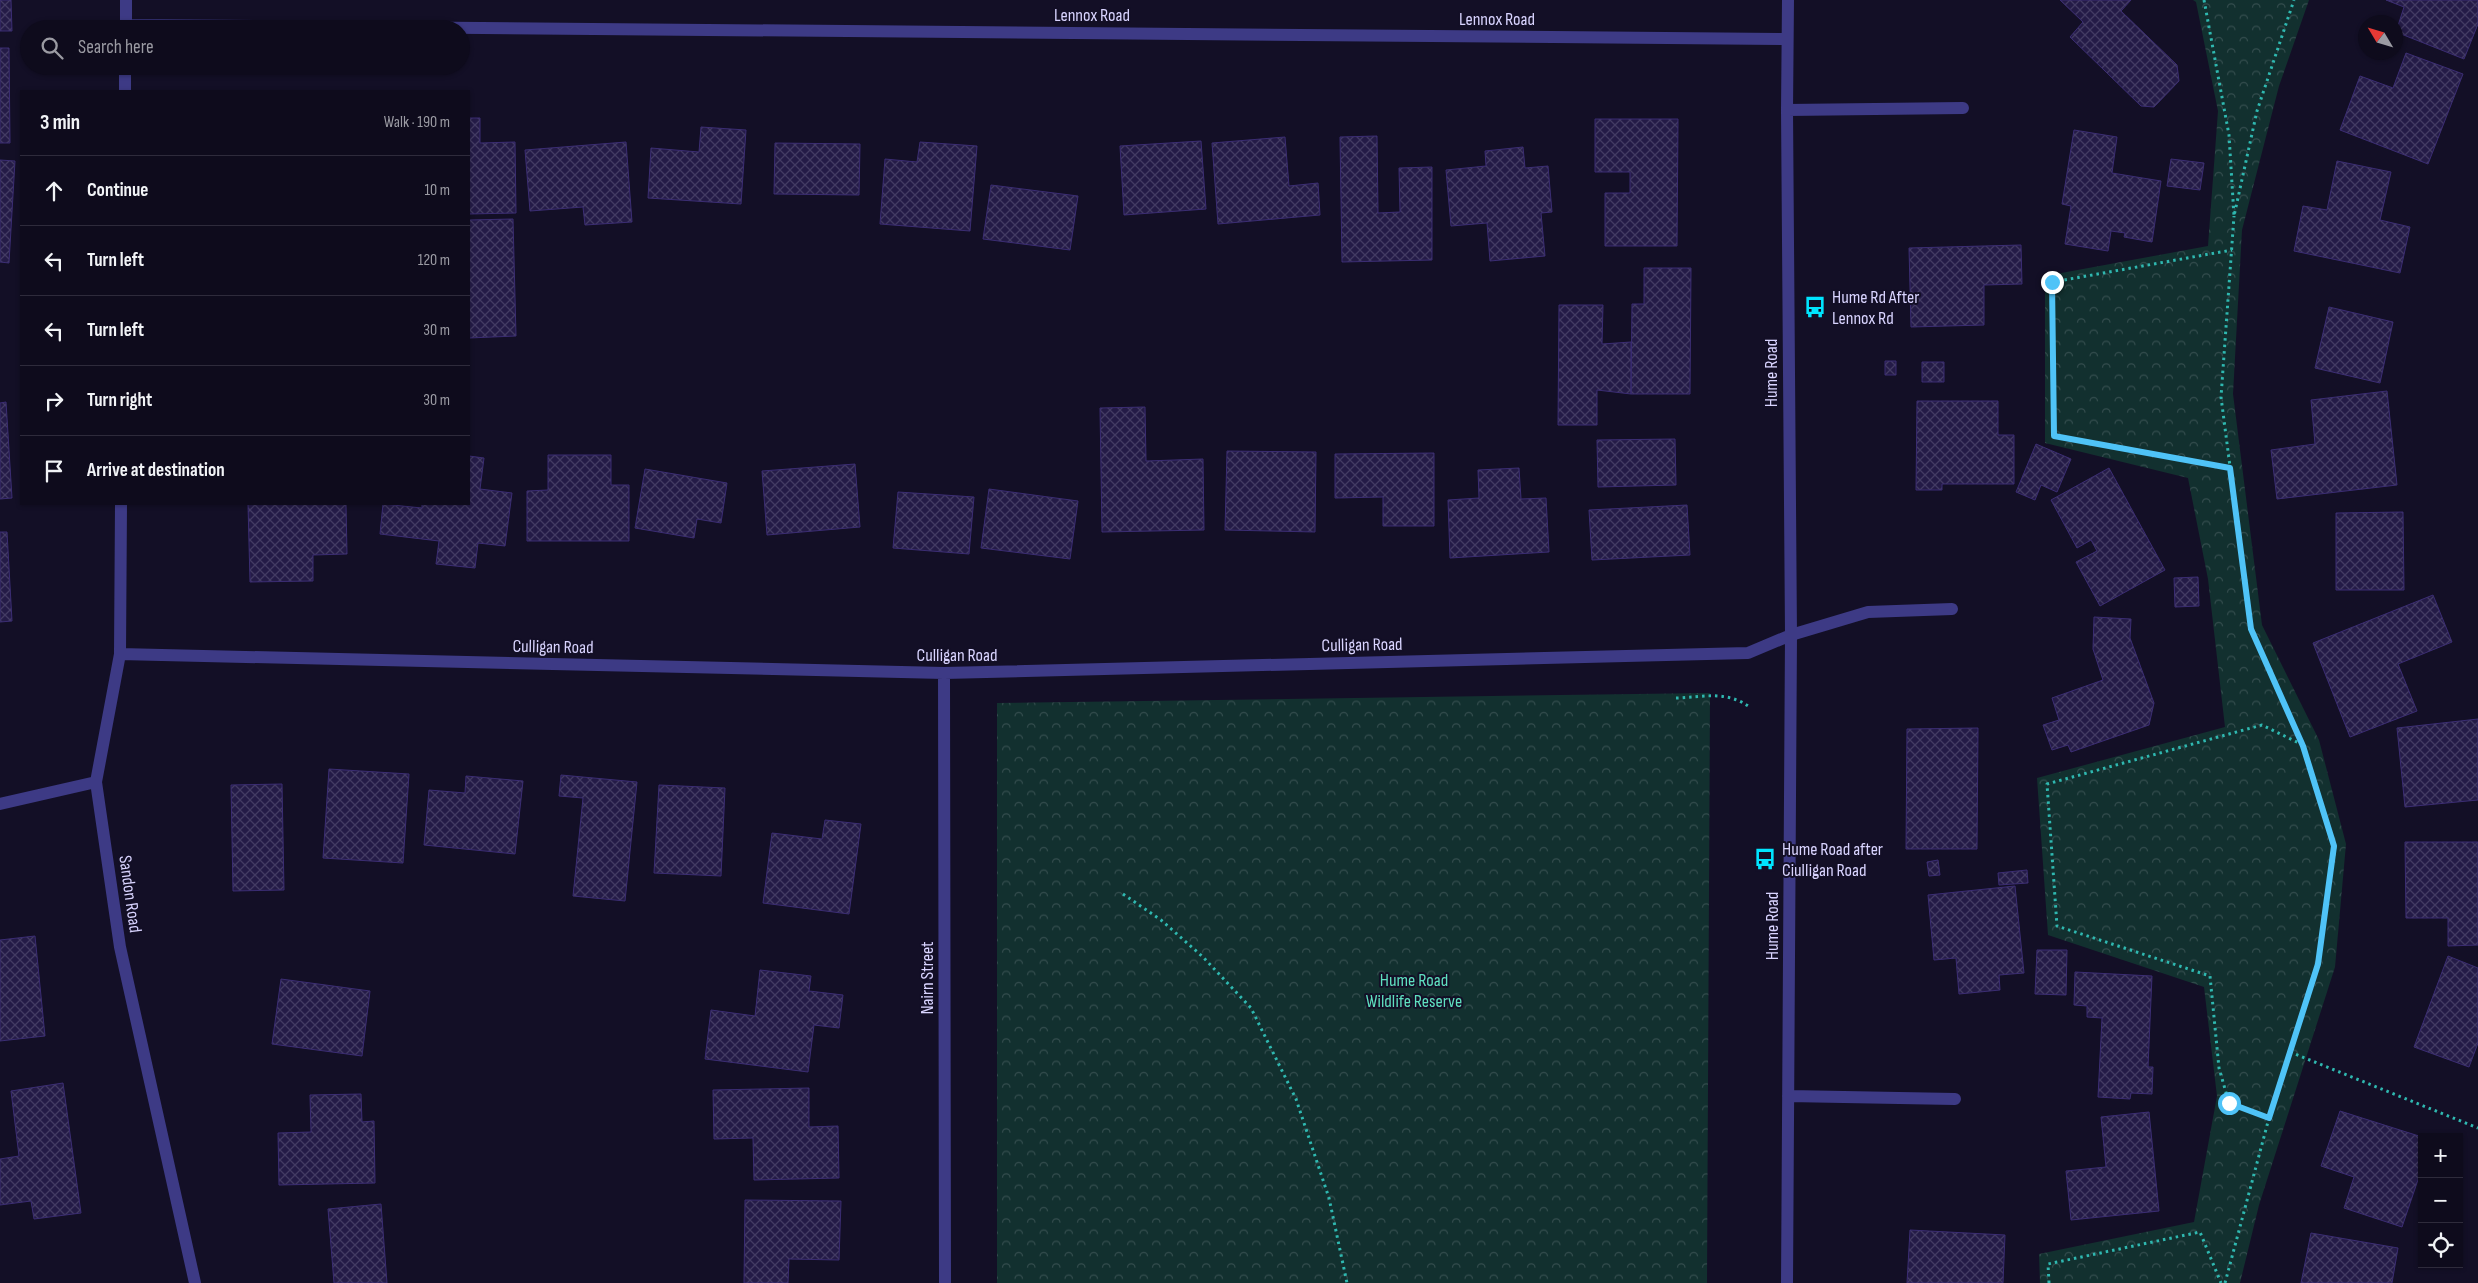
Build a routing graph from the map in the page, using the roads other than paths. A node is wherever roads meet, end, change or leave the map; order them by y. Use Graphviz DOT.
graph roads {
  1 [pos="126,0"];
  2 [pos="1788,0"];
  3 [pos="126,20"];
  4 [pos="470,29"];
  5 [pos="1787,39"];
  6 [pos="125,75"];
  7 [pos="125,90"];
  8 [pos="1962,108"];
  9 [pos="1786,110"];
  10 [pos="121,505"];
  11 [pos="1952,609"];
  12 [pos="1791,636"];
  13 [pos="120,654"];
  14 [pos="944,673"];
  15 [pos="96,782"];
  16 [pos="0,804"];
  17 [pos="1788,1096"];
  18 [pos="1955,1099"];
  19 [pos="196,1283"];
  20 [pos="945,1283"];
  21 [pos="1787,1283"];
  1 -- 3 [label="street"];
  2 -- 5 [label="street, Hume Road"];
  4 -- 5 [label="street, Lennox Road"];
  5 -- 9 [label="street, Hume Road"];
  6 -- 7 [label="street"];
  8 -- 9 [label="street"];
  9 -- 12 [label="street, Hume Road"];
  10 -- 13 [label="street, Sandon Road"];
  11 -- 12 [label="street"];
  12 -- 14 [label="street, Culligan Road"];
  12 -- 17 [label="street, Hume Road"];
  13 -- 14 [label="street, Culligan Road"];
  13 -- 15 [label="street, Sandon Road"];
  14 -- 20 [label="street, Nairn Street"];
  15 -- 16 [label="street"];
  15 -- 19 [label="street, Sandon Road"];
  17 -- 18 [label="street"];
  17 -- 21 [label="street, Hume Road"];
}
